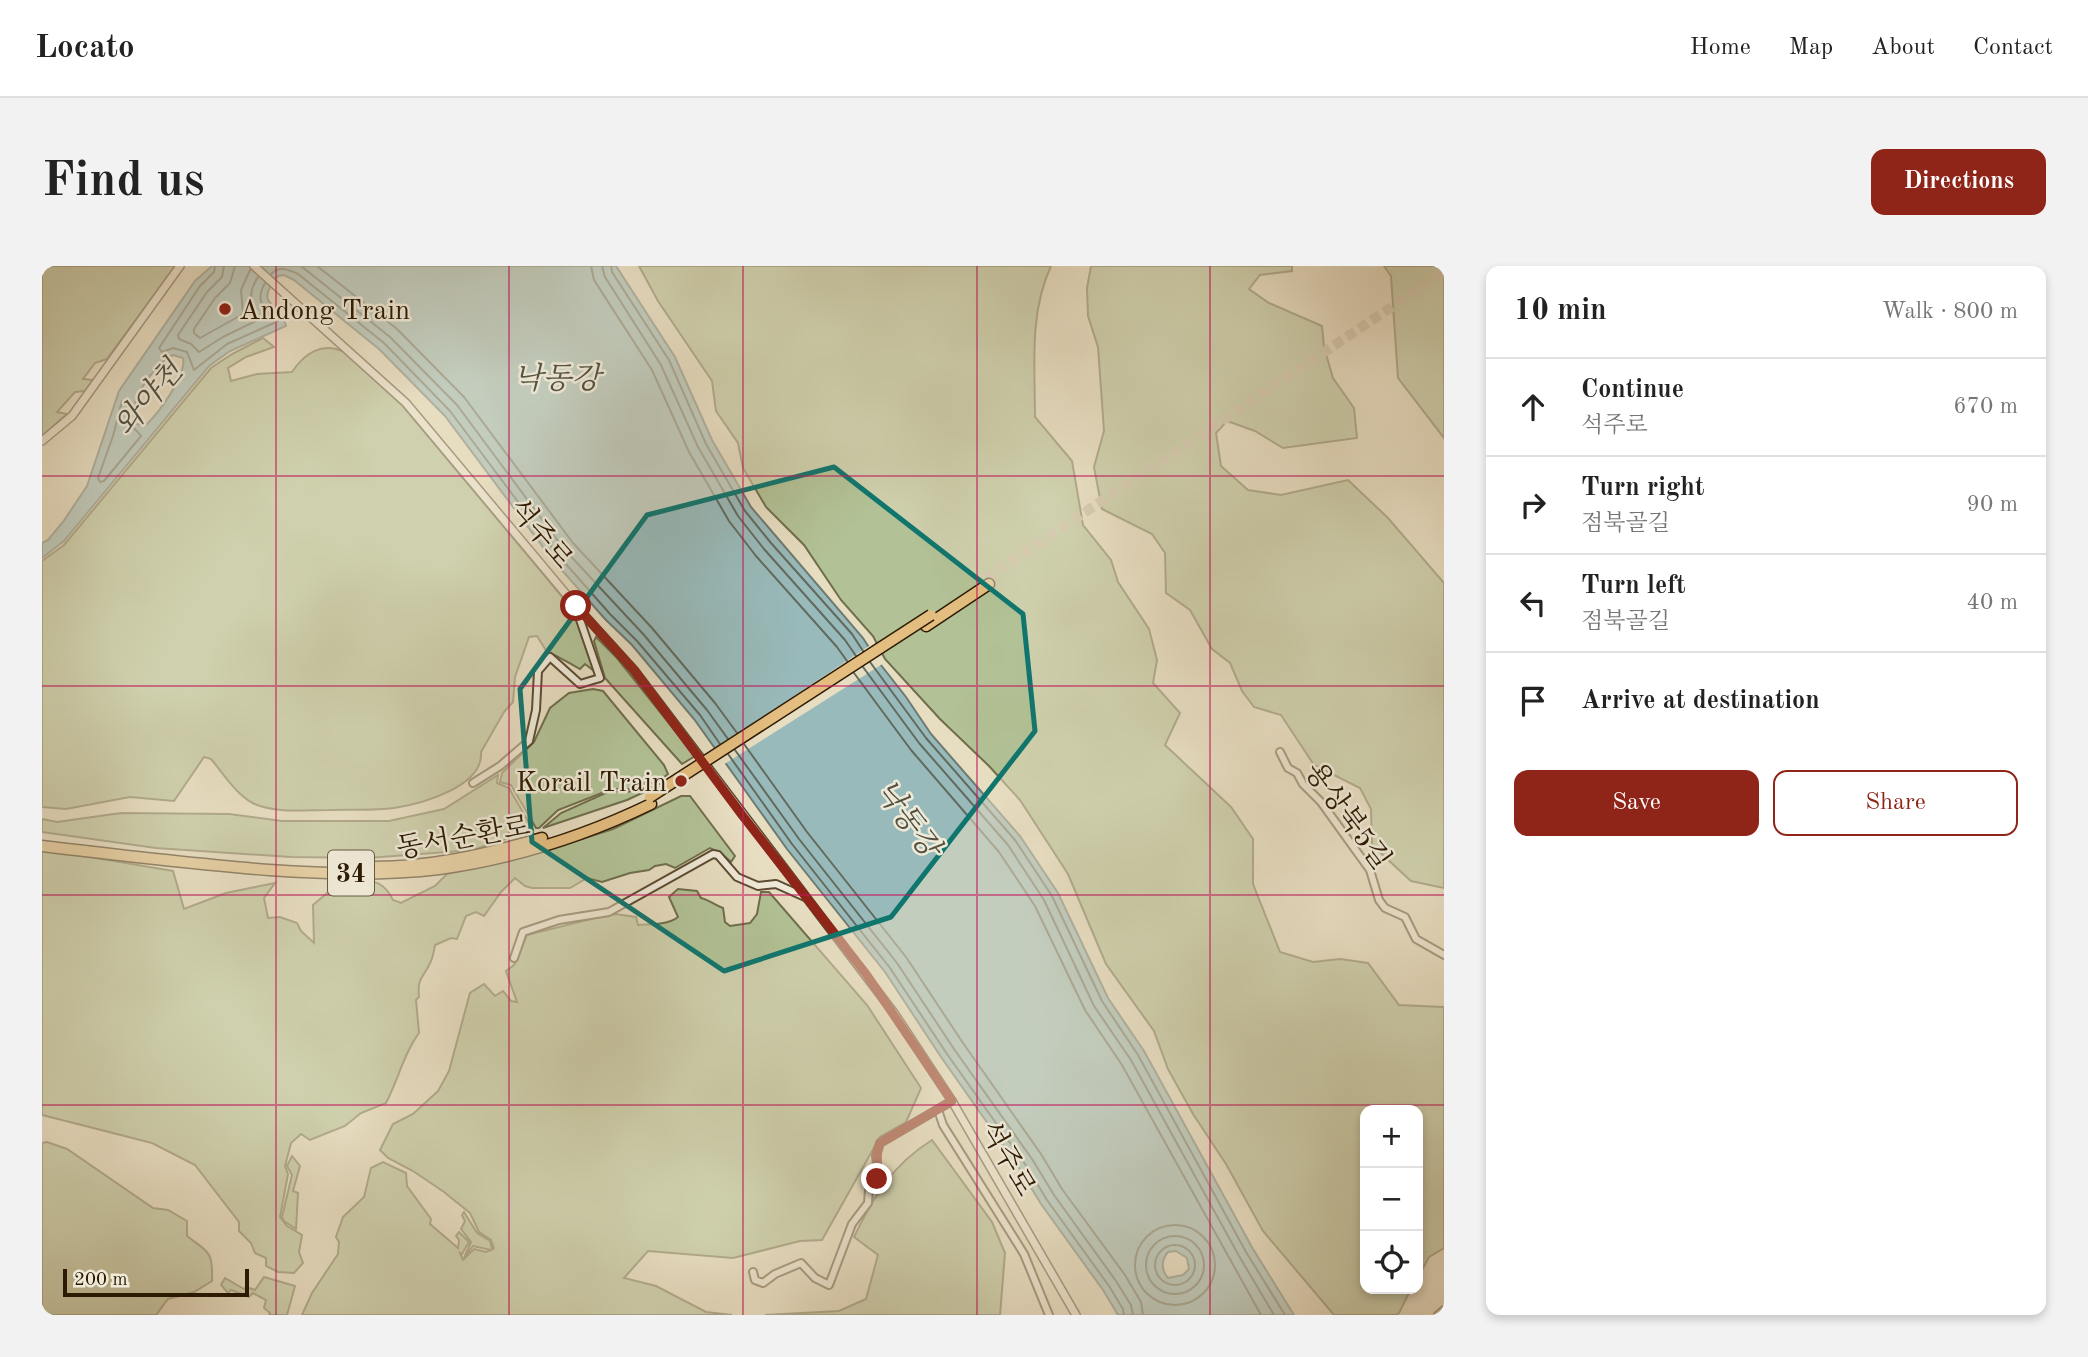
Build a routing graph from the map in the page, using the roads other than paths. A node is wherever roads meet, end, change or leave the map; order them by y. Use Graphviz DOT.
graph roads {
  1 [pos="180,266"];
  2 [pos="254,266"];
  3 [pos="42,441"];
  4 [pos="576,606"];
  5 [pos="1280,752"];
  6 [pos="473,783"];
  7 [pos="650,801"];
  8 [pos="42,840"];
  9 [pos="42,846"];
  10 [pos="806,897"];
  11 [pos="1444,955"];
  12 [pos="513,958"];
  13 [pos="952,1101"];
  14 [pos="938,1110"];
  15 [pos="753,1272"];
  16 [pos="1444,1310"];
  17 [pos="1049,1315"];
  18 [pos="1076,1315"];
  19 [pos="1438,1315"];
  1 -- 3 [label="street"];
  2 -- 4 [label="street, 석주로"];
  4 -- 6 [label="street"];
  4 -- 10 [label="street, 석주로"];
  5 -- 11 [label="street, 용상북5길"];
  7 -- 7 [label="highway, 동서순환로 / 34, bridge"];
  7 -- 8 [label="highway, 동서순환로 / 34"];
  7 -- 9 [label="highway, 동서순환로 / 34"];
  10 -- 12 [label="street"];
  10 -- 13 [label="street, 석주로"];
  13 -- 14 [label="street"];
  13 -- 18 [label="street, 석주로"];
  14 -- 15 [label="street"];
  14 -- 17 [label="street"];
  16 -- 19 [label="street"];
}
